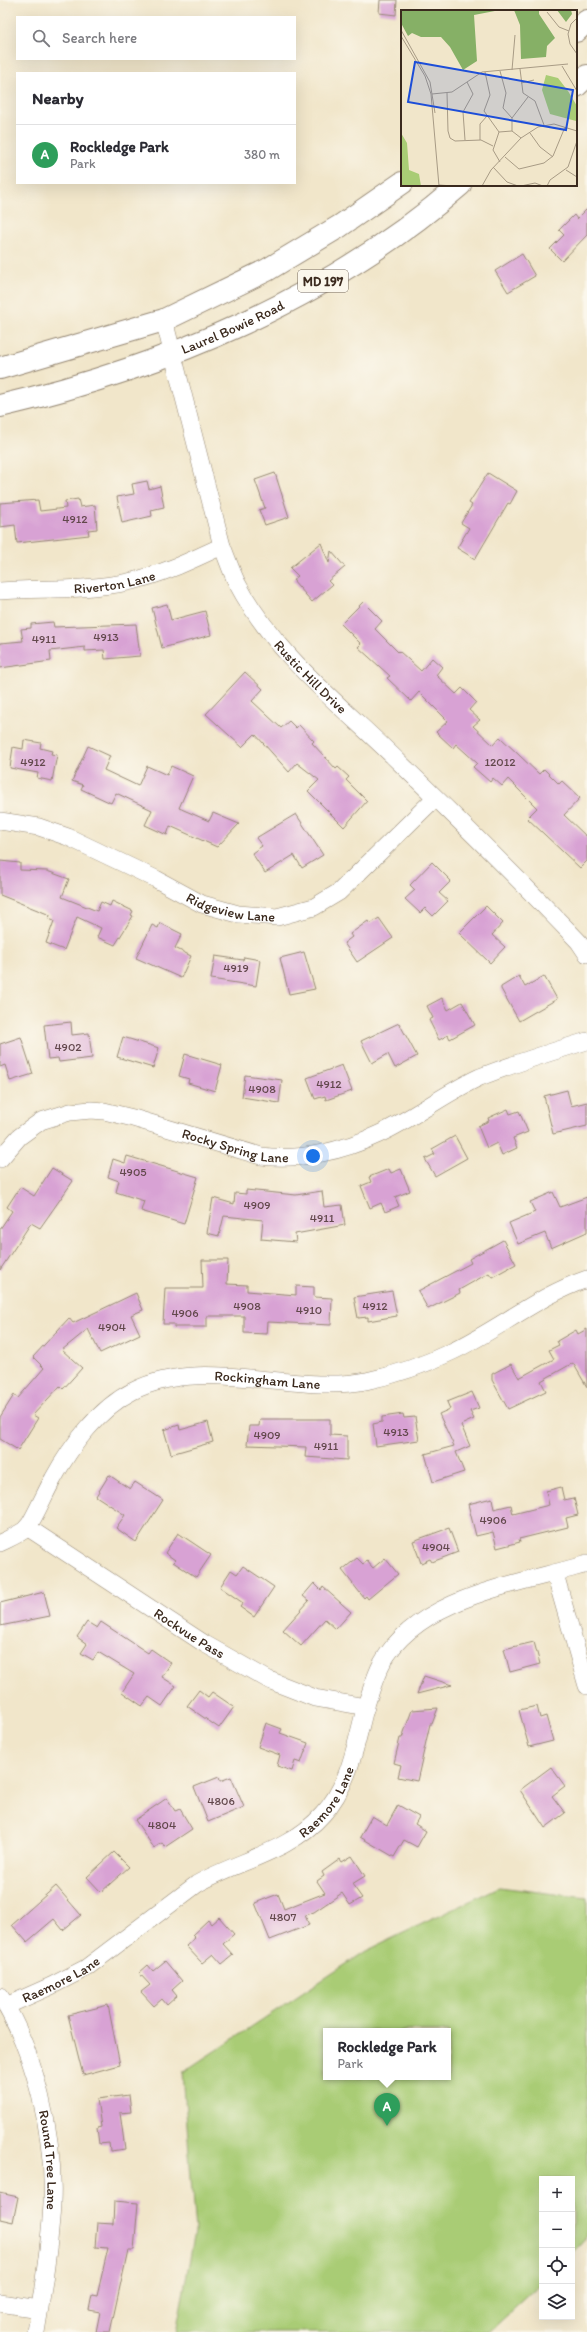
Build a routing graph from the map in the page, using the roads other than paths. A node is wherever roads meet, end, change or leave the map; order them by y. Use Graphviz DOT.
graph roads {
  1 [pos="587,21"];
  2 [pos="577,30"];
  3 [pos="587,76"];
  4 [pos="577,85"];
  5 [pos="401,184"];
  6 [pos="459,186"];
  7 [pos="164,320"];
  8 [pos="173,353"];
  9 [pos="0,368"];
  10 [pos="0,406"];
  11 [pos="222,546"];
  12 [pos="0,591"];
  13 [pos="435,798"];
  14 [pos="0,821"];
  15 [pos="587,954"];
  16 [pos="587,1041"];
  17 [pos="0,1159"];
  18 [pos="587,1278"];
  19 [pos="27,1527"];
  20 [pos="0,1543"];
  21 [pos="587,1564"];
  22 [pos="555,1574"];
  23 [pos="587,1686"];
  24 [pos="366,1707"];
  25 [pos="3,2001"];
  26 [pos="0,2303"];
  27 [pos="39,2309"];
  28 [pos="36,2332"];
  1 -- 2 [label="main road"];
  3 -- 4 [label="main road"];
  5 -- 7 [label="main road, MD 197"];
  6 -- 8 [label="main road, Laurel Bowie Road / MD 197"];
  7 -- 8 [label="street, Rustic Hill Drive"];
  7 -- 9 [label="main road, MD 197"];
  8 -- 10 [label="main road, Laurel Bowie Road / MD 197"];
  8 -- 11 [label="street, Rustic Hill Drive"];
  11 -- 12 [label="street, Riverton Lane"];
  11 -- 13 [label="street, Rustic Hill Drive"];
  13 -- 14 [label="street, Ridgeview Lane"];
  13 -- 15 [label="street, Rustic Hill Drive"];
  16 -- 17 [label="street, Rocky Spring Lane"];
  18 -- 19 [label="street, Rockingham Lane"];
  19 -- 20 [label="street"];
  19 -- 24 [label="street, Rockvue Pass"];
  21 -- 22 [label="street, Raemore Lane"];
  22 -- 23 [label="street"];
  22 -- 24 [label="street, Raemore Lane"];
  24 -- 25 [label="street, Raemore Lane"];
  25 -- 27 [label="street, Round Tree Lane"];
  26 -- 27 [label="street"];
  27 -- 28 [label="street, Round Tree Lane"];
}
